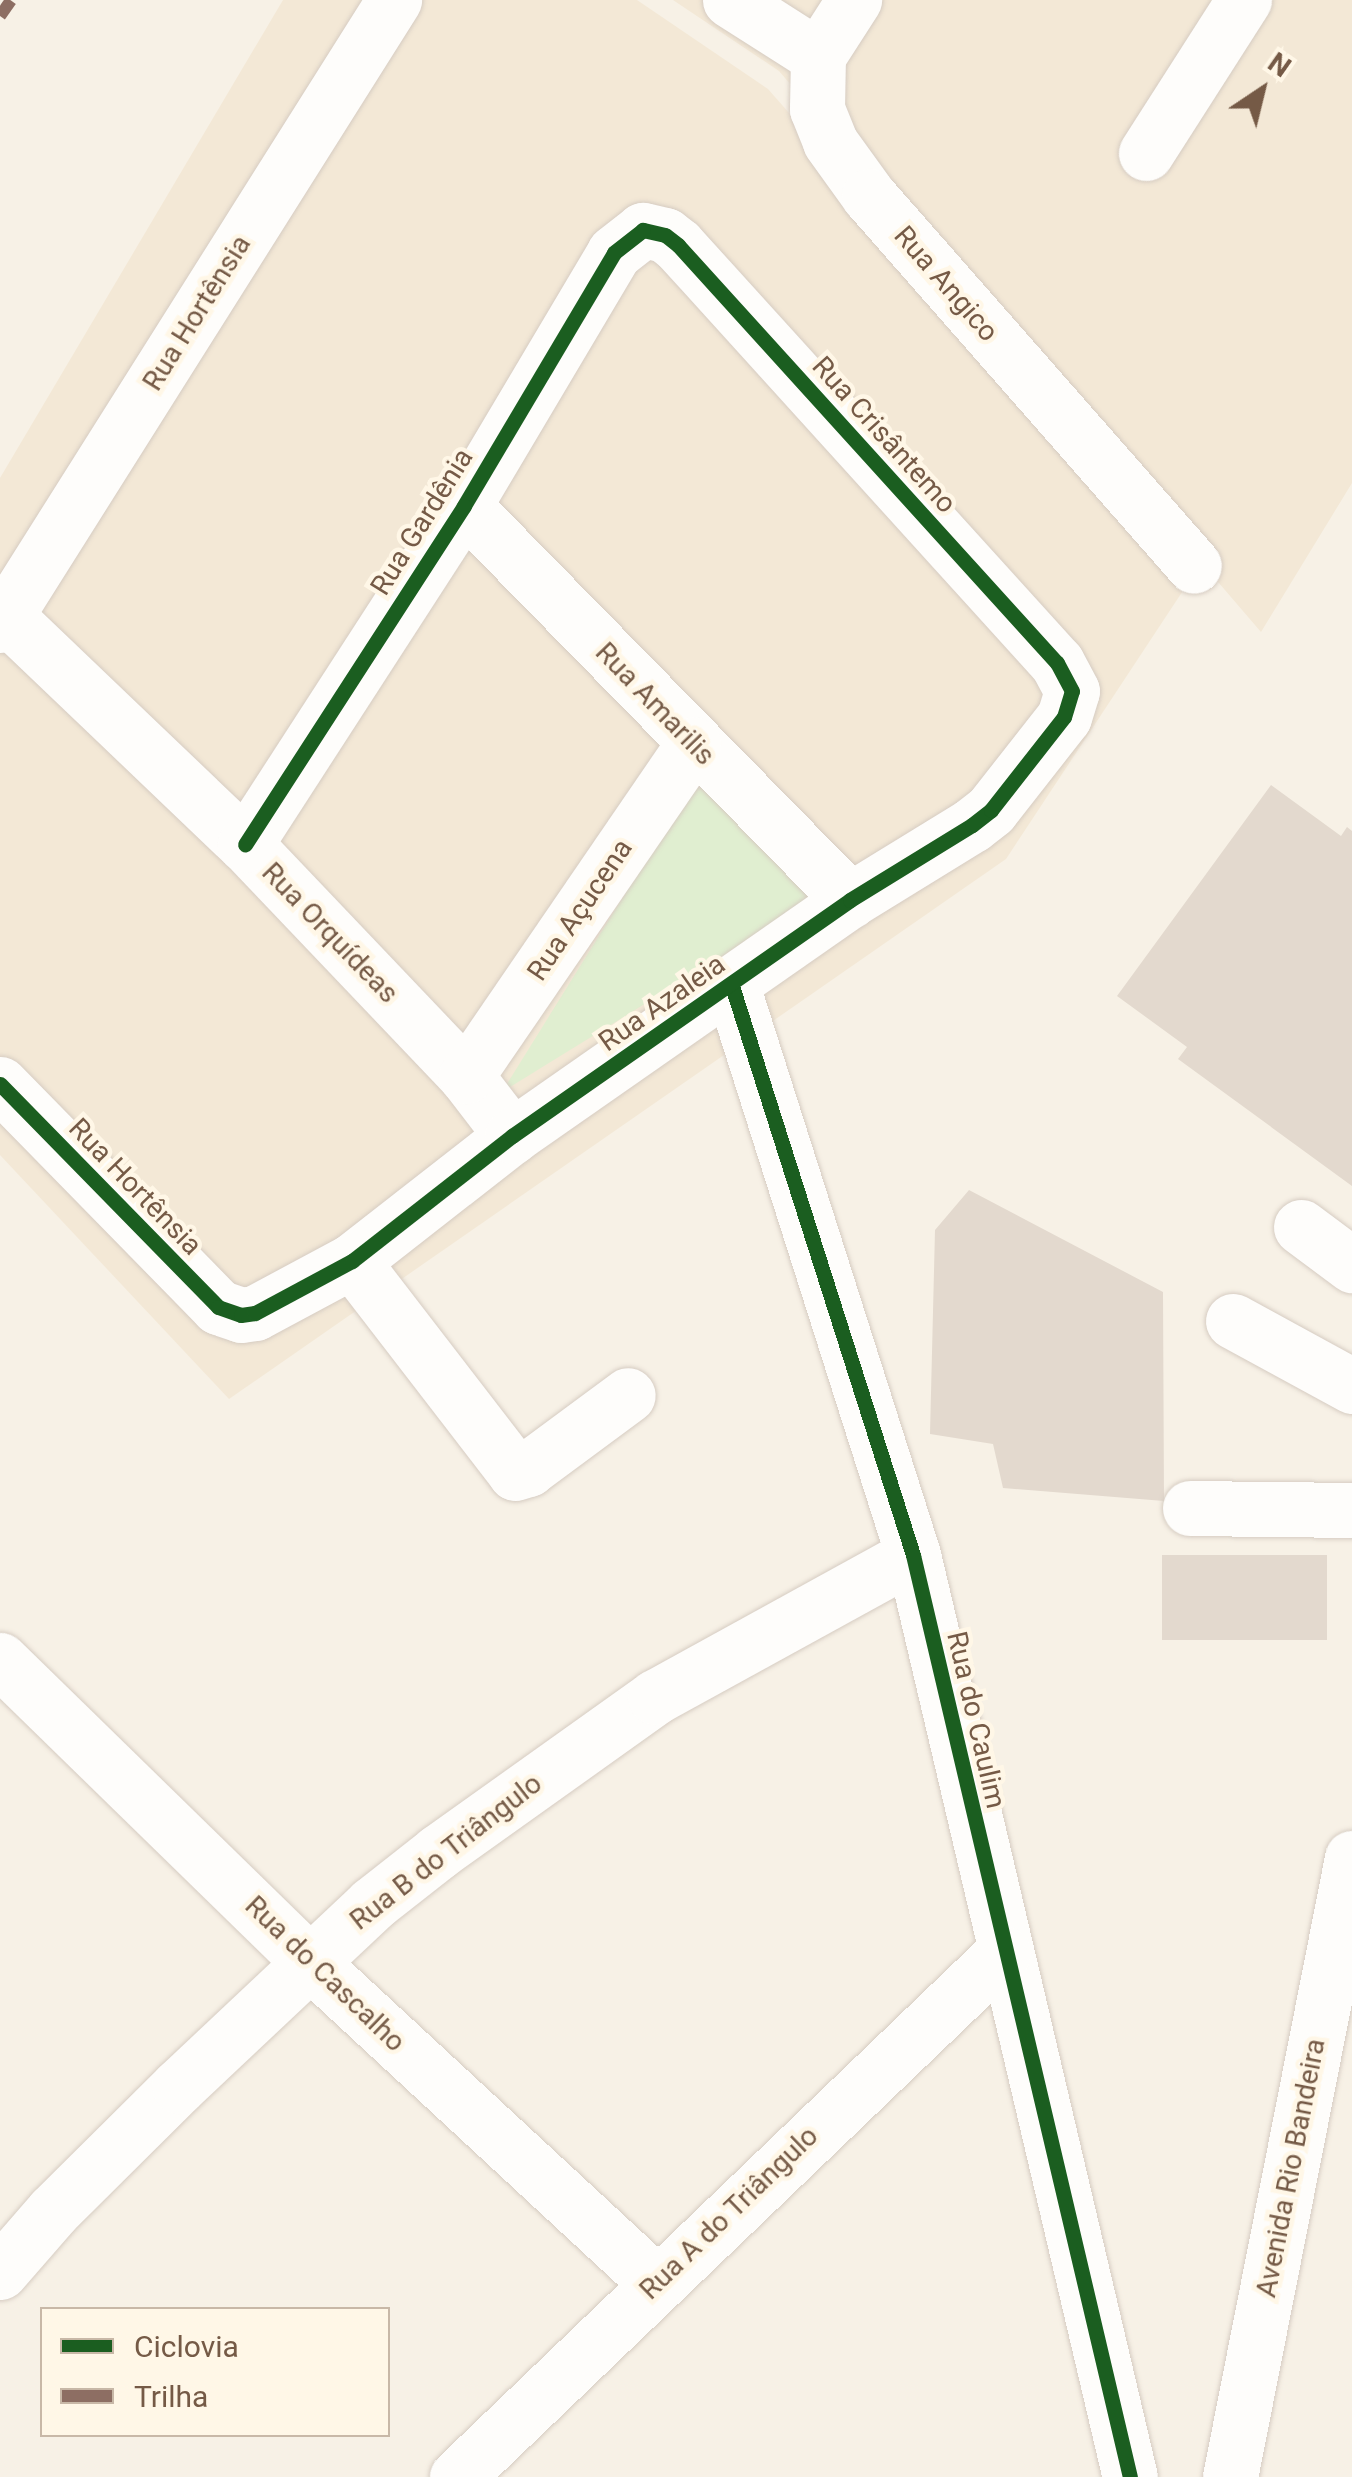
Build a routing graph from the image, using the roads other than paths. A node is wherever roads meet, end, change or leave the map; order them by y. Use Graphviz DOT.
graph roads {
  1 [pos="394,0"];
  2 [pos="730,0"];
  3 [pos="854,0"];
  4 [pos="1244,0"];
  5 [pos="818,56"];
  6 [pos="1146,154"];
  7 [pos="642,230"];
  8 [pos="464,506"];
  9 [pos="1194,566"];
  10 [pos="3,620"];
  11 [pos="1072,691"];
  12 [pos="694,744"];
  13 [pos="245,844"];
  14 [pos="850,900"];
  15 [pos="732,986"];
  16 [pos="466,1076"];
  17 [pos="0,1084"];
  18 [pos="512,1136"];
  19 [pos="1300,1227"];
  20 [pos="352,1261"];
  21 [pos="1352,1266"];
  22 [pos="241,1315"];
  23 [pos="1233,1321"];
  24 [pos="1352,1386"];
  25 [pos="628,1395"];
  26 [pos="1190,1508"];
  27 [pos="1352,1510"];
  28 [pos="913,1555"];
  29 [pos="0,1660"];
  30 [pos="1352,1858"];
  31 [pos="1003,1953"];
  32 [pos="311,1963"];
  33 [pos="0,2272"];
  34 [pos="656,2282"];
  35 [pos="458,2477"];
  36 [pos="1130,2477"];
  37 [pos="1230,2477"];
  1 -- 10 [label="street, Rua Hortênsia"];
  2 -- 5 [label="street"];
  3 -- 5 [label="street"];
  4 -- 6 [label="street"];
  5 -- 9 [label="street, Rua Angico"];
  7 -- 8 [label="street, Rua Gardênia"];
  7 -- 11 [label="street, Rua Crisântemo"];
  8 -- 12 [label="street, Rua Amarilis"];
  8 -- 13 [label="street, Rua Gardênia"];
  10 -- 13 [label="street, Rua Orquídeas"];
  11 -- 14 [label="street, Rua Azaleia"];
  12 -- 14 [label="street, Rua Amarilis"];
  12 -- 16 [label="street, Rua Açucena"];
  13 -- 16 [label="street, Rua Orquídeas"];
  14 -- 15 [label="street, Rua Azaleia"];
  15 -- 18 [label="street, Rua Azaleia"];
  15 -- 28 [label="street, Rua do Caulim"];
  16 -- 18 [label="street, Rua Orquídeas"];
  17 -- 22 [label="street, Rua Hortênsia"];
  18 -- 20 [label="street, Rua Azaleia"];
  19 -- 21 [label="street"];
  20 -- 22 [label="street, Rua Azaleia"];
  20 -- 25 [label="street"];
  23 -- 24 [label="street"];
  26 -- 27 [label="street"];
  28 -- 31 [label="street, Rua do Caulim"];
  28 -- 32 [label="street, Rua B do Triângulo"];
  29 -- 32 [label="street, Rua do Cascalho"];
  30 -- 37 [label="street, Avenida Rio Bandeira"];
  31 -- 34 [label="street, Rua A do Triângulo"];
  31 -- 36 [label="street, Rua do Caulim"];
  32 -- 33 [label="street, Rua B do Triângulo"];
  32 -- 34 [label="street, Rua do Cascalho"];
  34 -- 35 [label="street, Rua A do Triângulo"];
}
